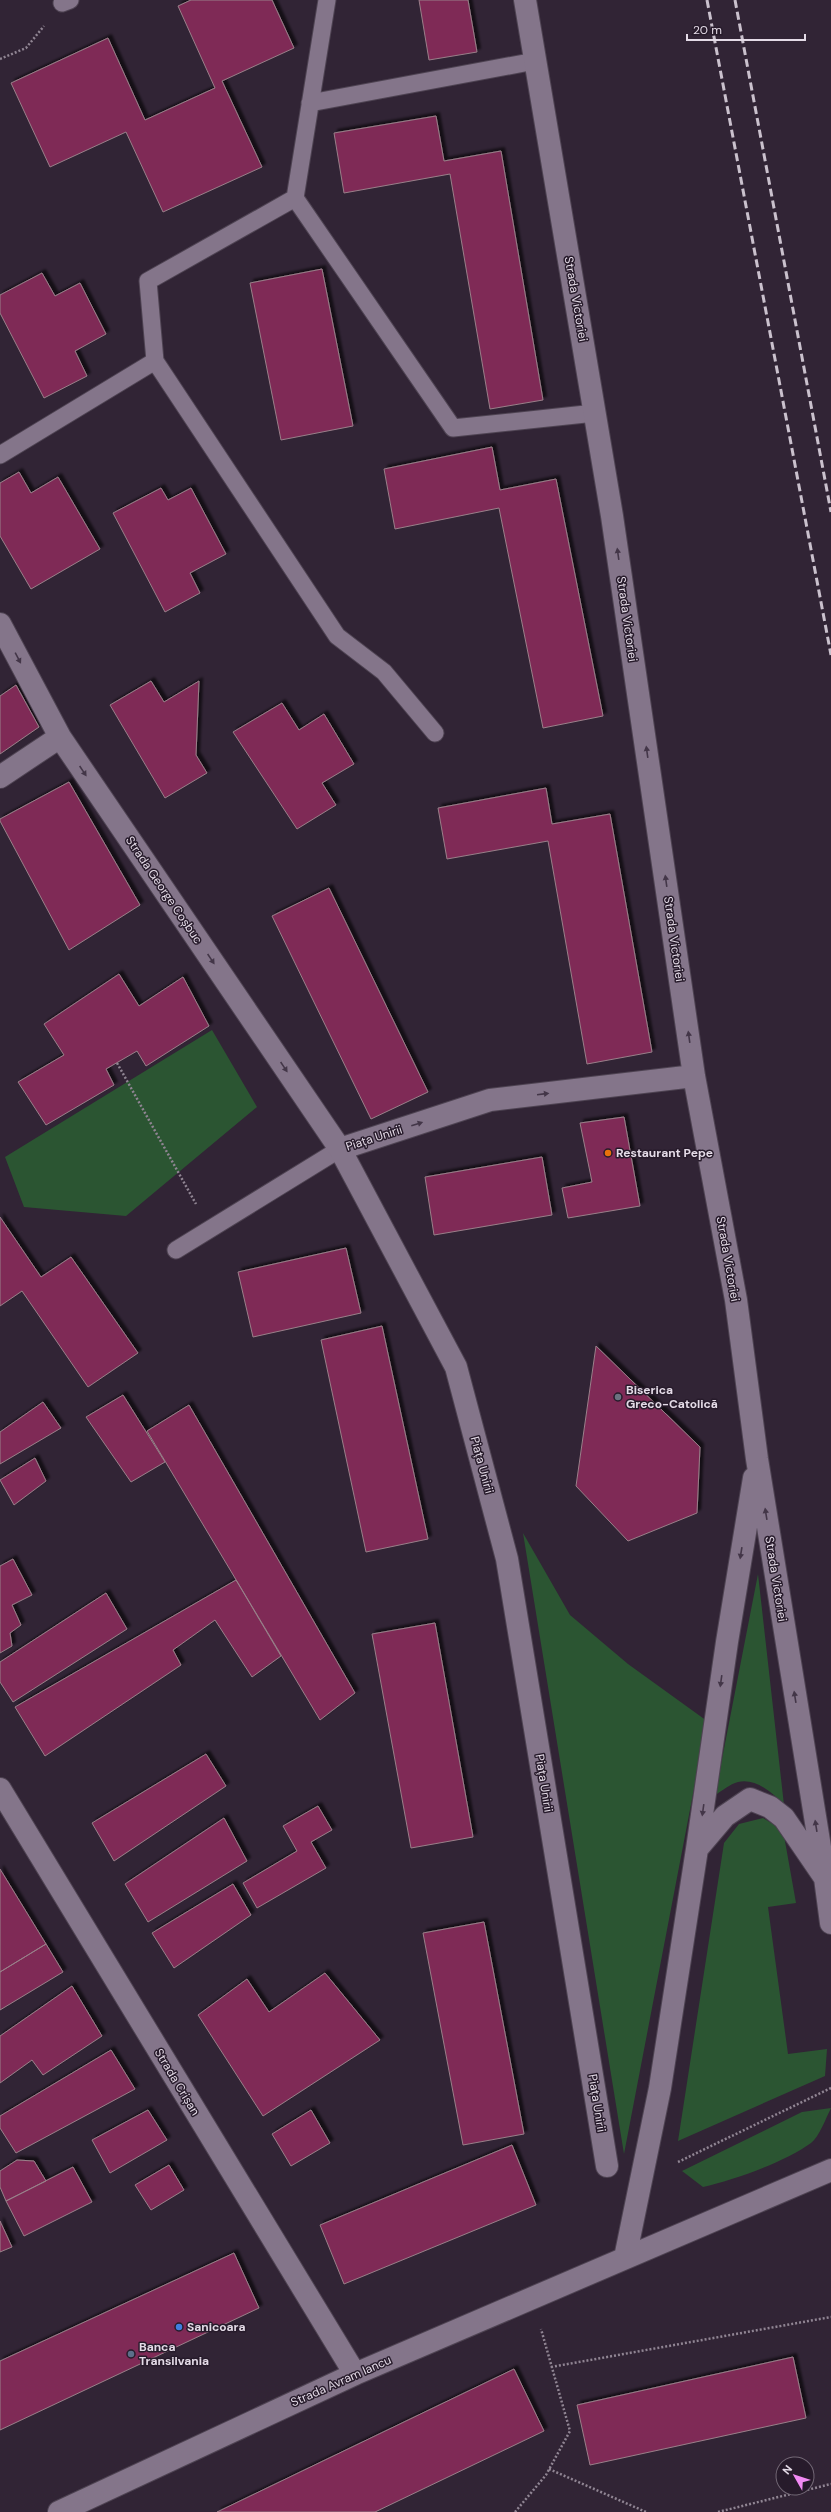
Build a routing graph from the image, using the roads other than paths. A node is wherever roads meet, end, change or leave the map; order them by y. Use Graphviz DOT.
graph roads {
  1 [pos="327,0"];
  2 [pos="525,0"];
  3 [pos="535,61"];
  4 [pos="310,103"];
  5 [pos="295,198"];
  6 [pos="155,361"];
  7 [pos="595,413"];
  8 [pos="0,455"];
  9 [pos="0,624"];
  10 [pos="435,733"];
  11 [pos="60,737"];
  12 [pos="0,777"];
  13 [pos="694,1076"];
  14 [pos="340,1149"];
  15 [pos="176,1250"];
  16 [pos="757,1459"];
  17 [pos="0,1789"];
  18 [pos="697,1849"];
  19 [pos="824,1878"];
  20 [pos="831,1923"];
  21 [pos="607,2166"];
  22 [pos="831,2170"];
  23 [pos="625,2258"];
  24 [pos="355,2374"];
  25 [pos="59,2512"];
  1 -- 4 [label="lane"];
  2 -- 3 [label="street, Strada Victoriei"];
  3 -- 4 [label="lane"];
  3 -- 7 [label="street, Strada Victoriei"];
  4 -- 5 [label="lane"];
  5 -- 6 [label="lane"];
  5 -- 7 [label="lane"];
  6 -- 8 [label="lane"];
  6 -- 10 [label="lane"];
  13 -- 7 [label="street, Strada Victoriei, one-way"];
  9 -- 11 [label="street, Strada George Coșbuc, one-way"];
  11 -- 12 [label="street"];
  11 -- 14 [label="street, Strada George Coșbuc, one-way"];
  14 -- 13 [label="street, Piața Unirii, one-way"];
  13 -- 16 [label="street, Strada Victoriei"];
  14 -- 15 [label="lane"];
  14 -- 21 [label="street, Piața Unirii"];
  16 -- 18 [label="street, one-way"];
  19 -- 16 [label="street, Strada Victoriei, one-way"];
  17 -- 24 [label="street, Strada Crișan"];
  18 -- 19 [label="street"];
  18 -- 23 [label="street"];
  19 -- 20 [label="street, Strada Victoriei"];
  22 -- 23 [label="street, Strada Avram Iancu"];
  23 -- 24 [label="street, Strada Avram Iancu"];
  24 -- 25 [label="street, Strada Avram Iancu"];
}
